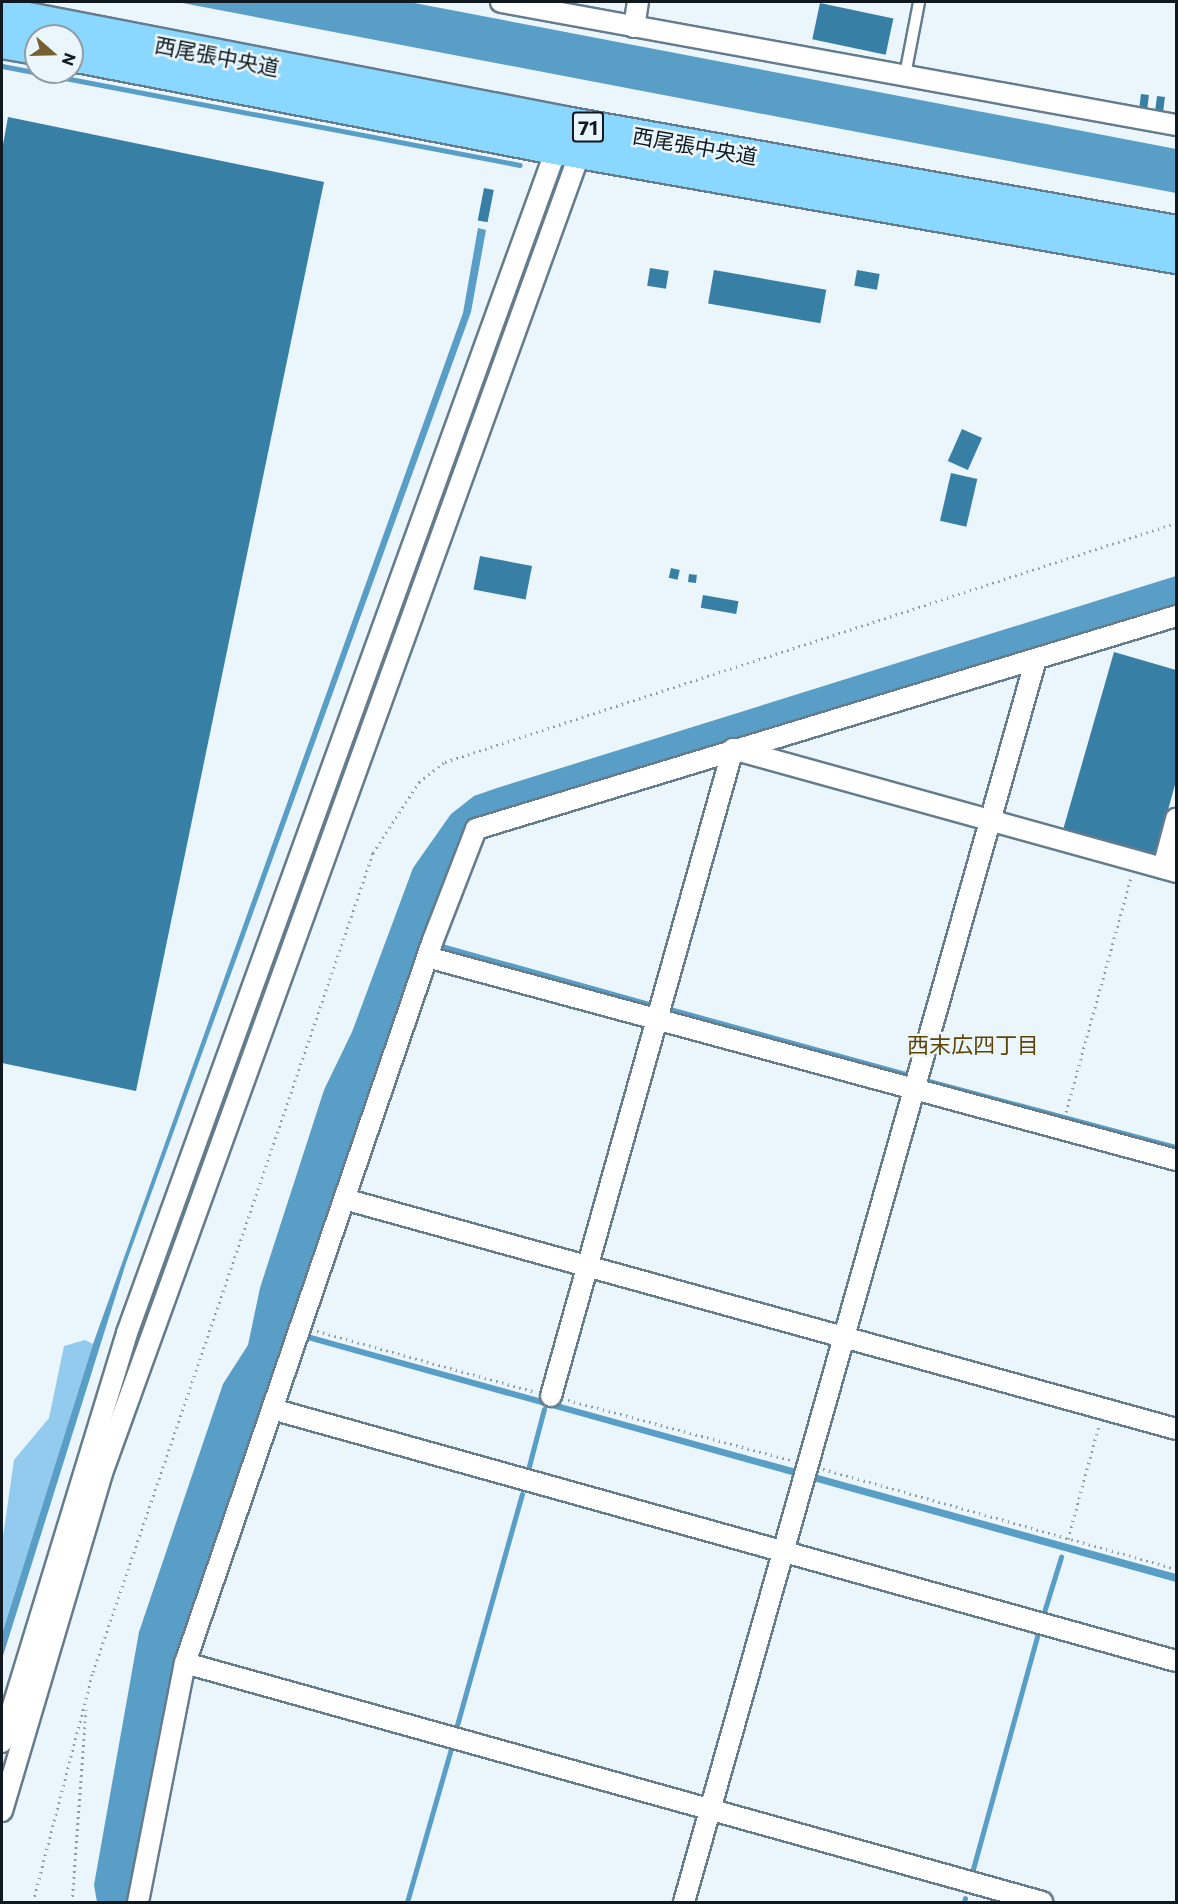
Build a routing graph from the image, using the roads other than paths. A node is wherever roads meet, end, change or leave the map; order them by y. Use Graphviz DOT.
graph roads {
  1 [pos="501,2"];
  2 [pos="638,2"];
  3 [pos="919,2"];
  4 [pos="2,14"];
  5 [pos="634,27"];
  6 [pos="2,42"];
  7 [pos="24,46"];
  8 [pos="84,57"];
  9 [pos="905,75"];
  10 [pos="1176,125"];
  11 [pos="573,138"];
  12 [pos="1176,232"];
  13 [pos="1176,256"];
  14 [pos="1176,616"];
  15 [pos="1036,658"];
  16 [pos="733,749"];
  17 [pos="1176,819"];
  18 [pos="988,820"];
  19 [pos="1170,870"];
  20 [pos="429,950"];
  21 [pos="657,1019"];
  22 [pos="914,1089"];
  23 [pos="1176,1160"];
  24 [pos="344,1199"];
  25 [pos="588,1266"];
  26 [pos="844,1337"];
  27 [pos="551,1396"];
  28 [pos="272,1408"];
  29 [pos="1176,1429"];
  30 [pos="783,1549"];
  31 [pos="1176,1661"];
  32 [pos="185,1663"];
  33 [pos="2,1742"];
  34 [pos="711,1809"];
  35 [pos="2,1811"];
  36 [pos="138,1902"];
  37 [pos="684,1902"];
  38 [pos="1042,1902"];
  1 -- 5 [label="street"];
  2 -- 5 [label="street"];
  3 -- 9 [label="lane"];
  4 -- 11 [label="main road, 西尾張中央道 / 71"];
  5 -- 9 [label="street"];
  6 -- 7 [label="main road"];
  8 -- 11 [label="main road, 西尾張中央道 / 71"];
  9 -- 10 [label="street"];
  11 -- 12 [label="main road, 西尾張中央道 / 71"];
  11 -- 13 [label="main road, 西尾張中央道 / 71"];
  11 -- 33 [label="street"];
  11 -- 35 [label="street"];
  14 -- 15 [label="street"];
  15 -- 16 [label="street"];
  15 -- 18 [label="street"];
  16 -- 18 [label="street"];
  16 -- 20 [label="street"];
  16 -- 21 [label="street"];
  17 -- 19 [label="street"];
  18 -- 19 [label="street"];
  18 -- 22 [label="street"];
  20 -- 21 [label="street"];
  20 -- 24 [label="street"];
  21 -- 22 [label="street"];
  21 -- 25 [label="street"];
  22 -- 23 [label="street"];
  22 -- 26 [label="street"];
  24 -- 25 [label="street"];
  24 -- 28 [label="street"];
  25 -- 26 [label="street"];
  25 -- 27 [label="street"];
  26 -- 29 [label="street"];
  26 -- 30 [label="street"];
  28 -- 30 [label="street"];
  28 -- 32 [label="street"];
  30 -- 31 [label="street"];
  30 -- 34 [label="street"];
  32 -- 34 [label="street"];
  32 -- 36 [label="street"];
  34 -- 37 [label="street"];
  34 -- 38 [label="street"];
}
